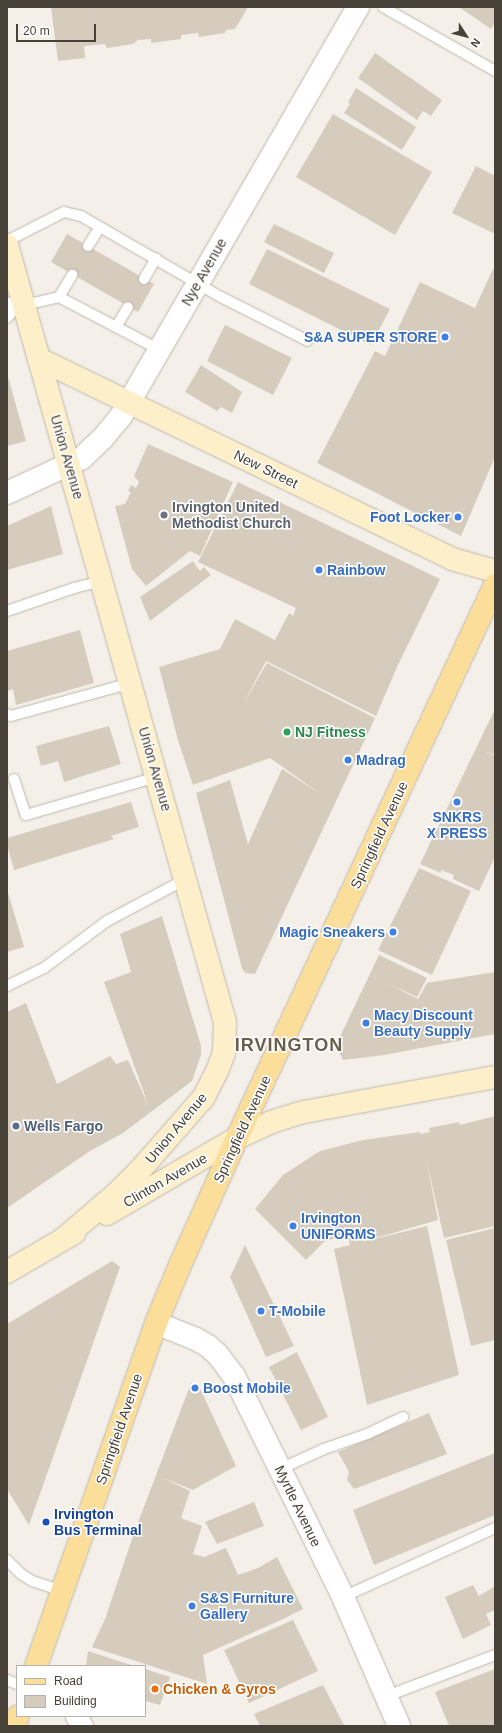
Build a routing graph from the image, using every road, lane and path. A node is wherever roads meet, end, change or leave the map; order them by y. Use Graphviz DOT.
graph roads {
  1 [pos="358,7"];
  2 [pos="383,7"];
  3 [pos="495,71"];
  4 [pos="100,227"];
  5 [pos="7,241"];
  6 [pos="7,245"];
  7 [pos="88,246"];
  8 [pos="156,258"];
  9 [pos="72,275"];
  10 [pos="144,278"];
  11 [pos="199,283"];
  12 [pos="59,297"];
  13 [pos="128,307"];
  14 [pos="14,308"];
  15 [pos="116,327"];
  16 [pos="308,341"];
  17 [pos="160,350"];
  18 [pos="39,359"];
  19 [pos="129,403"];
  20 [pos="69,466"];
  21 [pos="7,493"];
  22 [pos="495,571"];
  23 [pos="102,581"];
  24 [pos="495,586"];
  25 [pos="7,611"];
  26 [pos="130,683"];
  27 [pos="7,714"];
  28 [pos="157,777"];
  29 [pos="14,779"];
  30 [pos="186,879"];
  31 [pos="7,986"];
  32 [pos="495,1077"];
  33 [pos="237,1138"];
  34 [pos="62,1240"];
  35 [pos="7,1272"];
  36 [pos="156,1323"];
  37 [pos="403,1417"];
  38 [pos="280,1469"];
  39 [pos="495,1528"];
  40 [pos="7,1560"];
  41 [pos="62,1592"];
  42 [pos="343,1597"];
  43 [pos="495,1655"];
  44 [pos="36,1665"];
  45 [pos="387,1696"];
  46 [pos="77,1717"];
  47 [pos="82,1726"];
  48 [pos="399,1726"];
  1 -- 11 [label="street, Nye Avenue"];
  2 -- 3 [label="lane"];
  4 -- 5 [label="lane"];
  4 -- 7 [label="lane"];
  4 -- 8 [label="lane"];
  6 -- 14 [label="main road, Union Avenue"];
  8 -- 10 [label="lane"];
  8 -- 11 [label="lane"];
  9 -- 12 [label="lane"];
  11 -- 16 [label="lane"];
  11 -- 17 [label="street, Nye Avenue"];
  12 -- 14 [label="lane"];
  12 -- 15 [label="lane"];
  13 -- 15 [label="lane"];
  14 -- 18 [label="main road, Union Avenue"];
  15 -- 17 [label="lane"];
  17 -- 19 [label="street, Nye Avenue"];
  18 -- 19 [label="main road, New Street"];
  18 -- 20 [label="main road, Union Avenue"];
  19 -- 20 [label="street, Nye Avenue"];
  19 -- 22 [label="main road, New Street"];
  20 -- 21 [label="street, Nye Avenue"];
  20 -- 23 [label="main road, Union Avenue"];
  23 -- 25 [label="lane"];
  23 -- 26 [label="main road, Union Avenue"];
  24 -- 33 [label="main road, Springfield Avenue"];
  26 -- 27 [label="lane"];
  26 -- 28 [label="main road, Union Avenue"];
  28 -- 29 [label="lane"];
  28 -- 30 [label="main road, Union Avenue"];
  30 -- 31 [label="lane"];
  30 -- 34 [label="main road, Union Avenue"];
  32 -- 33 [label="main road, Clinton Avenue"];
  33 -- 34 [label="main road, Clinton Avenue"];
  33 -- 36 [label="main road, Springfield Avenue"];
  34 -- 35 [label="main road, Clinton Avenue"];
  36 -- 38 [label="street, Myrtle Avenue"];
  36 -- 41 [label="main road, Springfield Avenue"];
  37 -- 38 [label="lane"];
  38 -- 42 [label="street, Myrtle Avenue"];
  39 -- 42 [label="lane"];
  40 -- 41 [label="lane"];
  41 -- 44 [label="main road, Springfield Avenue"];
  42 -- 45 [label="street, Myrtle Avenue"];
  43 -- 45 [label="lane"];
  45 -- 48 [label="street, Myrtle Avenue"];
  46 -- 47 [label="street"];
}
